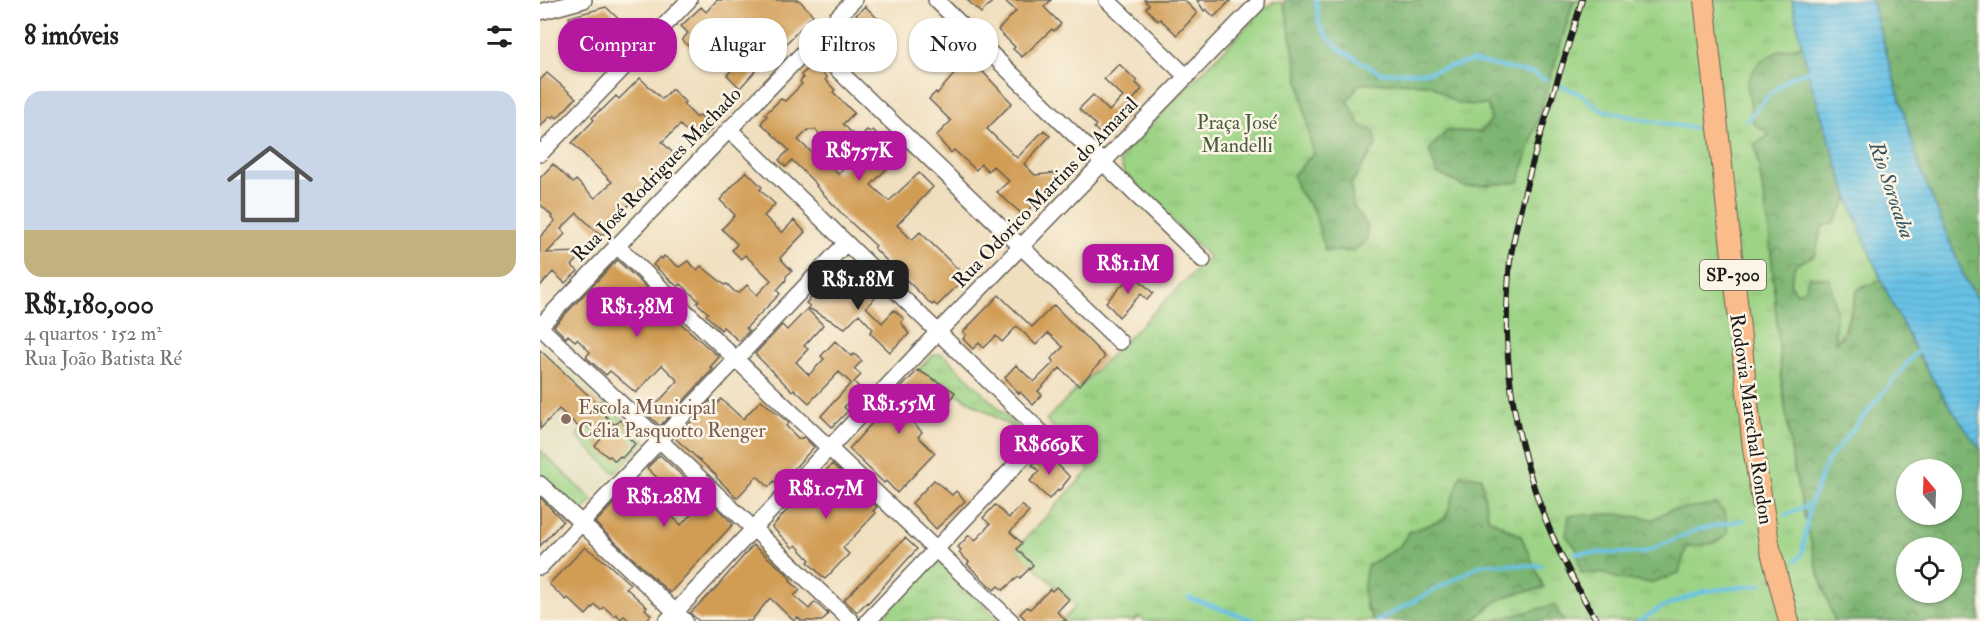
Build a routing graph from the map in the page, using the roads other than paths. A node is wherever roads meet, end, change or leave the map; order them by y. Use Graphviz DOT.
graph roads {
  1 [pos="585,0"];
  2 [pos="854,0"];
  3 [pos="936,0"];
  4 [pos="1107,0"];
  5 [pos="1704,0"];
  6 [pos="686,2"];
  7 [pos="1257,4"];
  8 [pos="540,12"];
  9 [pos="836,18"];
  10 [pos="799,56"];
  11 [pos="840,72"];
  12 [pos="1187,77"];
  13 [pos="729,129"];
  14 [pos="540,154"];
  15 [pos="1104,162"];
  16 [pos="846,243"];
  17 [pos="616,245"];
  18 [pos="1021,247"];
  19 [pos="1203,260"];
  20 [pos="540,327"];
  21 [pos="938,332"];
  22 [pos="1120,342"];
  23 [pos="736,359"];
  24 [pos="660,440"];
  25 [pos="829,447"];
  26 [pos="540,484"];
  27 [pos="582,523"];
  28 [pos="753,528"];
  29 [pos="1770,548"];
  30 [pos="936,549"];
  31 [pos="540,567"];
  32 [pos="676,618"];
  33 [pos="851,621"];
  34 [pos="868,621"];
  35 [pos="1011,621"];
  36 [pos="1789,621"];
  37 [pos="1798,621"];
  1 -- 8 [label="street"];
  2 -- 9 [label="street, Rua José Rodrigues Machado"];
  3 -- 15 [label="street"];
  4 -- 12 [label="street"];
  5 -- 29 [label="main road, Rodovia Marechal Rondon / SP-300"];
  6 -- 14 [label="street"];
  7 -- 12 [label="street, Rua Odorico Martins do Amaral"];
  10 -- 13 [label="street, Rua José Rodrigues Machado"];
  11 -- 18 [label="street"];
  12 -- 15 [label="street, Rua Odorico Martins do Amaral"];
  13 -- 16 [label="street"];
  13 -- 17 [label="street, Rua José Rodrigues Machado"];
  15 -- 18 [label="street, Rua Odorico Martins do Amaral"];
  15 -- 19 [label="street"];
  16 -- 21 [label="street"];
  16 -- 23 [label="street"];
  17 -- 20 [label="street, Rua José Rodrigues Machado"];
  17 -- 23 [label="street"];
  18 -- 21 [label="street, Rua Odorico Martins do Amaral"];
  18 -- 22 [label="street"];
  20 -- 24 [label="street"];
  21 -- 25 [label="street, Rua Odorico Martins do Amaral"];
  21 -- 30 [label="street"];
  23 -- 24 [label="street"];
  23 -- 25 [label="street"];
  24 -- 27 [label="street"];
  24 -- 28 [label="street"];
  25 -- 28 [label="street, Rua Odorico Martins do Amaral"];
  25 -- 30 [label="street"];
  26 -- 27 [label="street"];
  27 -- 31 [label="street"];
  27 -- 32 [label="street"];
  28 -- 32 [label="street, Rua Odorico Martins do Amaral"];
  28 -- 33 [label="street"];
  29 -- 36 [label="main road, Rodovia Marechal Rondon / SP-300"];
  29 -- 37 [label="street"];
  30 -- 34 [label="street"];
  30 -- 35 [label="street"];
}
